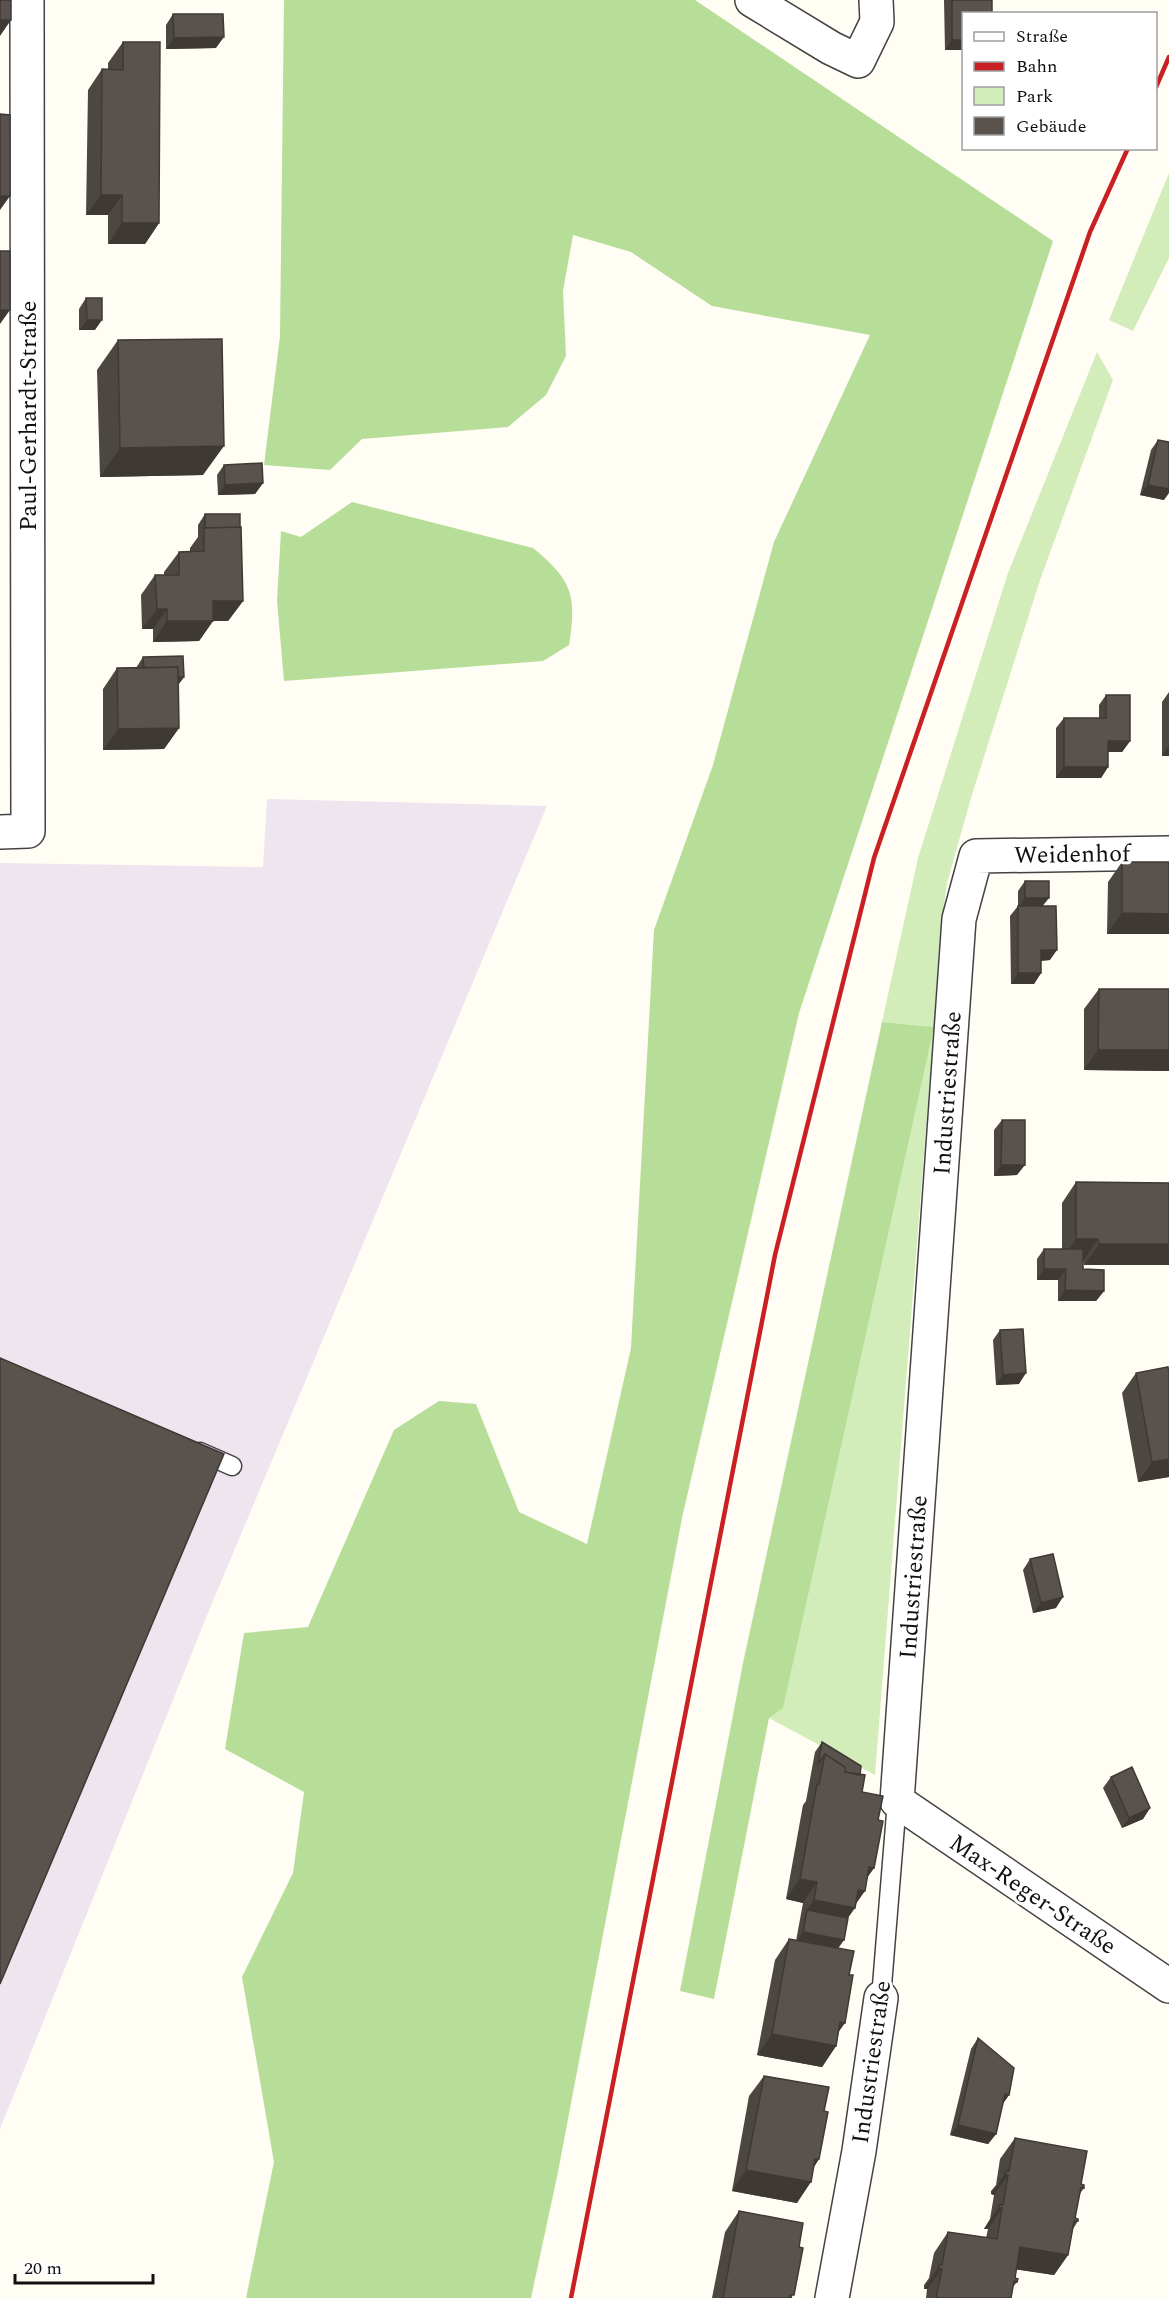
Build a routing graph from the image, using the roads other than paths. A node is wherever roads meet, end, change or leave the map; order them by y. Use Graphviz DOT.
graph roads {
  1 [pos="27,0"];
  2 [pos="752,0"];
  3 [pos="876,0"];
  4 [pos="14,832"];
  5 [pos="1169,853"];
  6 [pos="976,856"];
  7 [pos="178,1444"];
  8 [pos="232,1466"];
  9 [pos="897,1802"];
  10 [pos="1166,1981"];
  11 [pos="881,1998"];
  12 [pos="832,2298"];
  1 -- 4 [label="street, Paul-Gerhardt-Straße"];
  2 -- 3 [label="street"];
  5 -- 6 [label="street, Weidenhof"];
  6 -- 9 [label="street, Industriestraße"];
  7 -- 8 [label="lane"];
  9 -- 10 [label="street, Max-Reger-Straße"];
  9 -- 11 [label="lane, Industriestraße"];
  11 -- 12 [label="street, Industriestraße"];
}
